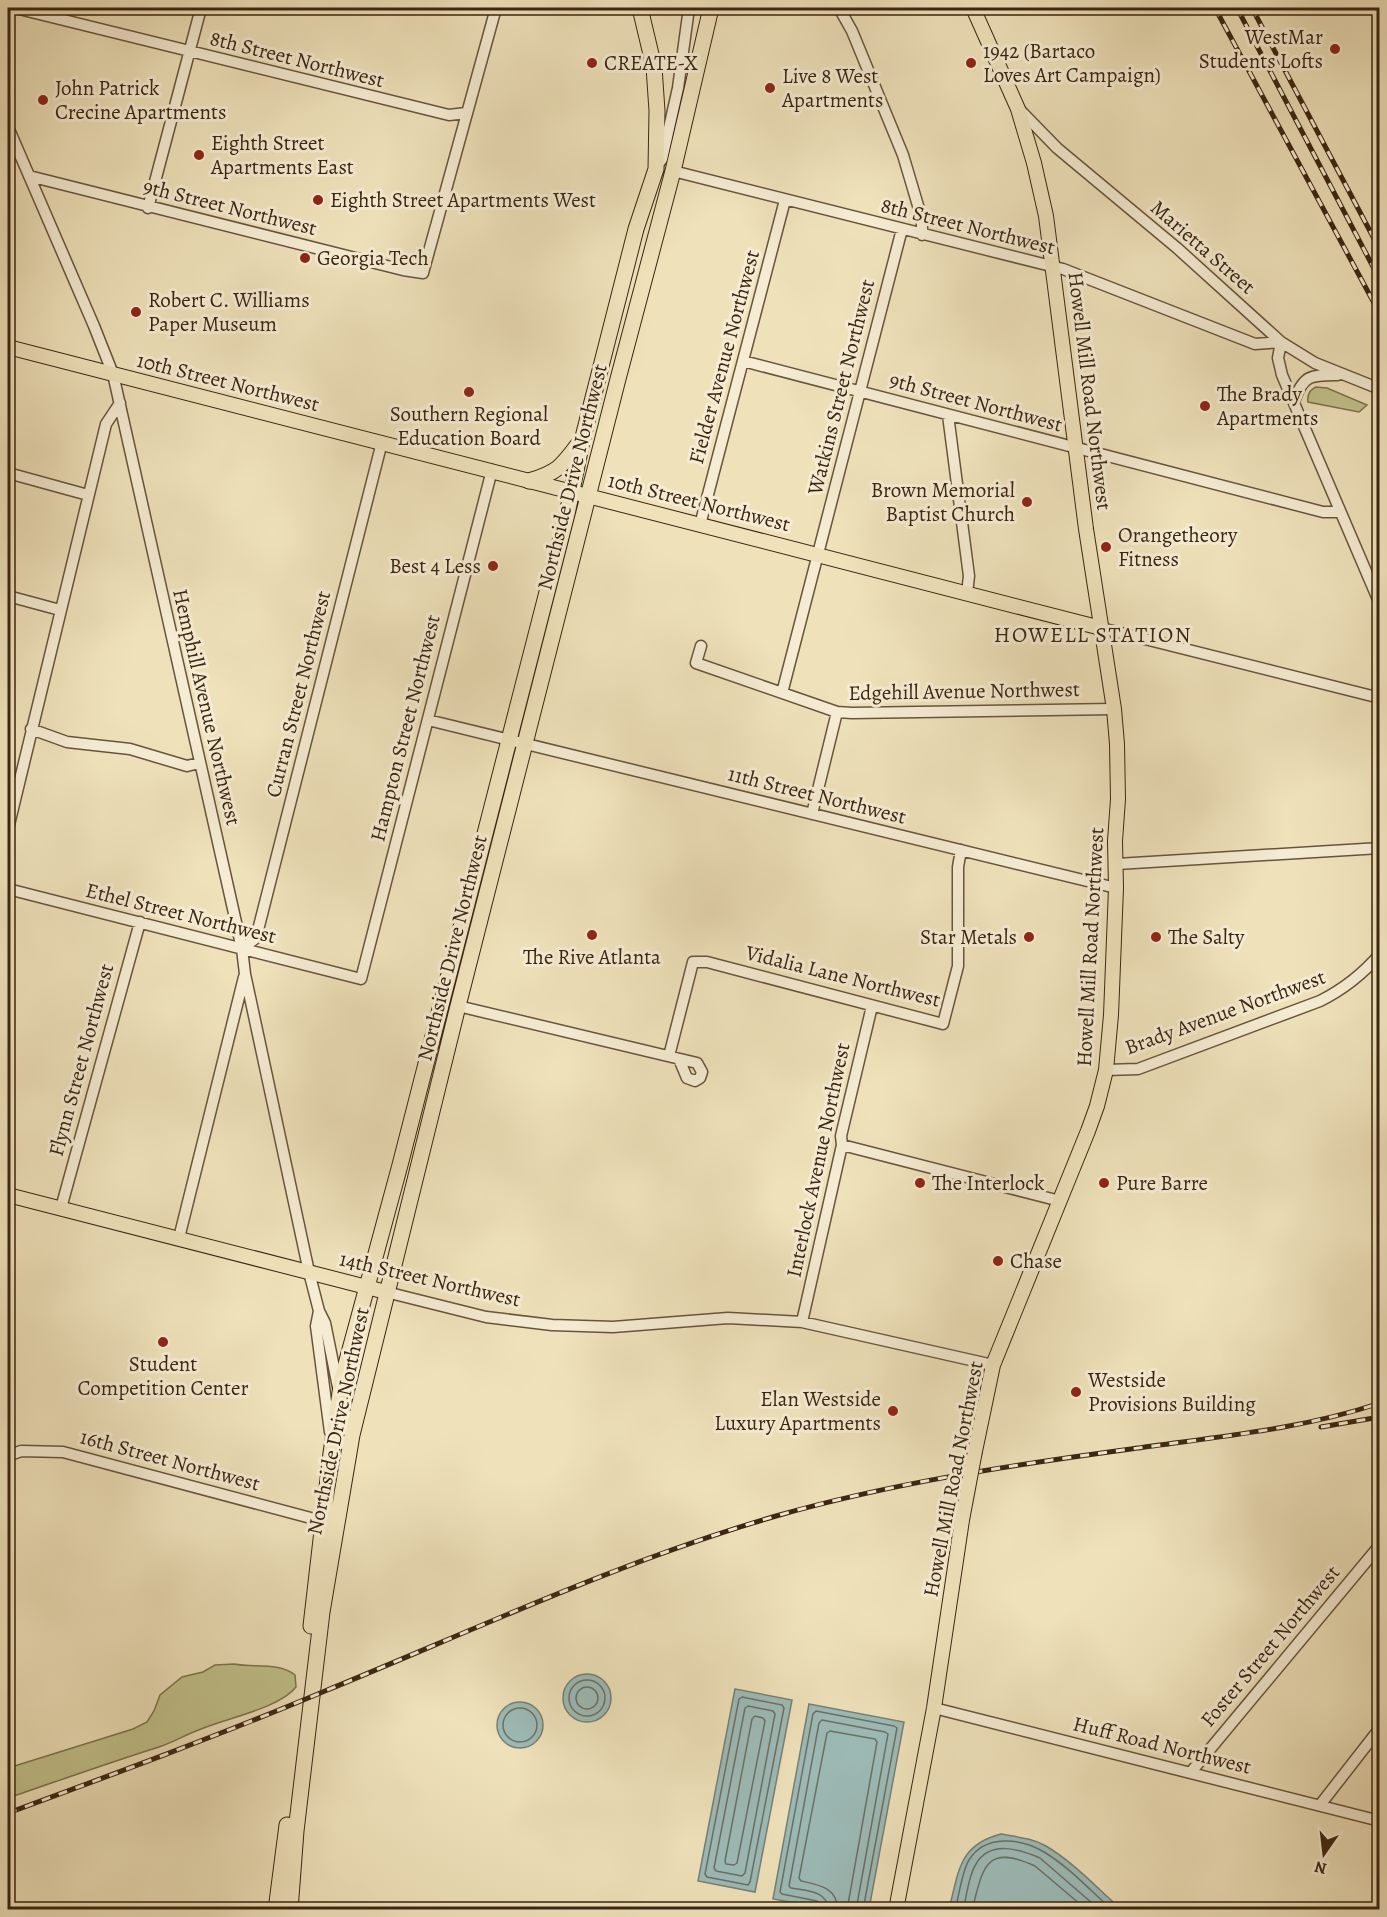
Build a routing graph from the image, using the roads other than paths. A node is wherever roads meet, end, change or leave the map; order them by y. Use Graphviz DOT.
graph roads {
  1 [pos="15,8"];
  2 [pos="201,8"];
  3 [pos="496,8"];
  4 [pos="640,8"];
  5 [pos="689,8"];
  6 [pos="711,8"];
  7 [pos="839,8"];
  8 [pos="974,8"];
  9 [pos="189,52"];
  10 [pos="678,87"];
  11 [pos="1018,109"];
  12 [pos="466,113"];
  13 [pos="8,128"];
  14 [pos="675,165"];
  15 [pos="656,169"];
  16 [pos="29,176"];
  17 [pos="785,200"];
  18 [pos="148,208"];
  19 [pos="902,229"];
  20 [pos="922,235"];
  21 [pos="1053,267"];
  22 [pos="1281,342"];
  23 [pos="8,347"];
  24 [pos="743,361"];
  25 [pos="113,374"];
  26 [pos="1344,375"];
  27 [pos="1380,389"];
  28 [pos="859,392"];
  29 [pos="1294,402"];
  30 [pos="120,403"];
  31 [pos="948,415"];
  32 [pos="584,437"];
  33 [pos="382,442"];
  34 [pos="1076,448"];
  35 [pos="492,470"];
  36 [pos="8,473"];
  37 [pos="529,480"];
  38 [pos="571,491"];
  39 [pos="88,495"];
  40 [pos="588,496"];
  41 [pos="1340,512"];
  42 [pos="700,525"];
  43 [pos="818,555"];
  44 [pos="967,593"];
  45 [pos="8,596"];
  46 [pos="1380,604"];
  47 [pos="60,610"];
  48 [pos="1101,627"];
  49 [pos="701,646"];
  50 [pos="782,693"];
  51 [pos="1380,698"];
  52 [pos="1114,709"];
  53 [pos="837,712"];
  54 [pos="428,720"];
  55 [pos="31,729"];
  56 [pos="509,741"];
  57 [pos="525,745"];
  58 [pos="199,763"];
  59 [pos="812,814"];
  60 [pos="8,829"];
  61 [pos="1380,848"];
  62 [pos="961,850"];
  63 [pos="1117,864"];
  64 [pos="1116,888"];
  65 [pos="8,889"];
  66 [pos="468,902"];
  67 [pos="140,922"];
  68 [pos="242,949"];
  69 [pos="1380,954"];
  70 [pos="245,974"];
  71 [pos="345,975"];
  72 [pos="458,1006"];
  73 [pos="872,1006"];
  74 [pos="1106,1071"];
  75 [pos="842,1145"];
  76 [pos="8,1195"];
  77 [pos="1060,1201"];
  78 [pos="61,1208"];
  79 [pos="179,1238"];
  80 [pos="309,1272"];
  81 [pos="366,1287"];
  82 [pos="386,1292"];
  83 [pos="319,1311"];
  84 [pos="802,1322"];
  85 [pos="993,1365"];
  86 [pos="340,1397"];
  87 [pos="352,1434"];
  88 [pos="332,1444"];
  89 [pos="8,1456"];
  90 [pos="322,1521"];
  91 [pos="1380,1545"];
  92 [pos="934,1708"];
  93 [pos="1380,1728"];
  94 [pos="1191,1772"];
  95 [pos="1320,1805"];
  96 [pos="1380,1821"];
  97 [pos="276,1910"];
  98 [pos="290,1910"];
  99 [pos="896,1910"];
  1 -- 9 [label="street, 8th Street Northwest"];
  2 -- 9 [label="street"];
  3 -- 12 [label="street"];
  4 -- 15 [label="highway, Northside Drive Northwest"];
  5 -- 10 [label="street"];
  6 -- 14 [label="highway, Northside Drive Northwest"];
  7 -- 20 [label="street"];
  8 -- 11 [label="main road, Howell Mill Road Northwest"];
  9 -- 12 [label="street, 8th Street Northwest"];
  9 -- 18 [label="street"];
  10 -- 14 [label="street"];
  10 -- 15 [label="street"];
  11 -- 21 [label="main road, Howell Mill Road Northwest"];
  11 -- 22 [label="street, Marietta Street"];
  12 -- 18 [label="street, 9th Street Northwest"];
  13 -- 16 [label="street, Hemphill Avenue Northwest"];
  14 -- 17 [label="street, 8th Street Northwest"];
  14 -- 40 [label="highway, Northside Drive Northwest"];
  15 -- 32 [label="highway, Northside Drive Northwest"];
  16 -- 18 [label="street, 9th Street Northwest"];
  16 -- 25 [label="street, Hemphill Avenue Northwest"];
  17 -- 19 [label="street, 8th Street Northwest"];
  17 -- 24 [label="street, Fielder Avenue Northwest"];
  19 -- 20 [label="street, 8th Street Northwest"];
  19 -- 28 [label="street, Watkins Street Northwest"];
  20 -- 21 [label="street, 8th Street Northwest"];
  21 -- 22 [label="street, 8th Street Northwest"];
  21 -- 34 [label="main road, Howell Mill Road Northwest"];
  22 -- 26 [label="street, Marietta Street"];
  22 -- 29 [label="street"];
  23 -- 25 [label="main road, 10th Street Northwest"];
  24 -- 28 [label="street, 9th Street Northwest"];
  24 -- 42 [label="street, Fielder Avenue Northwest"];
  25 -- 30 [label="street, Hemphill Avenue Northwest"];
  25 -- 33 [label="main road, 10th Street Northwest"];
  26 -- 27 [label="street, Marietta Street"];
  26 -- 29 [label="street"];
  28 -- 31 [label="street, 9th Street Northwest"];
  28 -- 43 [label="street, Watkins Street Northwest"];
  29 -- 41 [label="street"];
  30 -- 39 [label="street"];
  30 -- 58 [label="street, Hemphill Avenue Northwest"];
  31 -- 34 [label="street, 9th Street Northwest"];
  31 -- 44 [label="street"];
  32 -- 37 [label="highway"];
  32 -- 38 [label="highway, Northside Drive Northwest"];
  33 -- 35 [label="main road, 10th Street Northwest"];
  33 -- 68 [label="street, Curran Street Northwest"];
  34 -- 41 [label="street, 9th Street Northwest"];
  34 -- 48 [label="main road, Howell Mill Road Northwest"];
  35 -- 37 [label="main road, 10th Street Northwest"];
  35 -- 54 [label="street, Hampton Street Northwest"];
  36 -- 39 [label="street"];
  37 -- 38 [label="main road, 10th Street Northwest"];
  38 -- 40 [label="main road, 10th Street Northwest"];
  38 -- 56 [label="highway, Northside Drive Northwest"];
  39 -- 47 [label="street"];
  40 -- 42 [label="main road, 10th Street Northwest"];
  40 -- 57 [label="highway, Northside Drive Northwest"];
  41 -- 46 [label="street"];
  42 -- 43 [label="main road, 10th Street Northwest"];
  43 -- 44 [label="main road, 10th Street Northwest"];
  43 -- 50 [label="street, Watkins Street Northwest"];
  44 -- 48 [label="main road, 10th Street Northwest"];
  45 -- 47 [label="street"];
  47 -- 55 [label="street"];
  48 -- 51 [label="street, 10th Street Northwest"];
  48 -- 52 [label="main road, Howell Mill Road Northwest"];
  49 -- 50 [label="street, Edgehill Avenue Northwest"];
  50 -- 53 [label="street, Edgehill Avenue Northwest"];
  52 -- 53 [label="street, Edgehill Avenue Northwest"];
  52 -- 63 [label="main road, Howell Mill Road Northwest"];
  53 -- 59 [label="street"];
  54 -- 56 [label="street, 11th Street Northwest"];
  54 -- 71 [label="street, Hampton Street Northwest"];
  55 -- 58 [label="street"];
  55 -- 60 [label="street"];
  56 -- 57 [label="street, 11th Street Northwest"];
  56 -- 66 [label="highway, Northside Drive Northwest"];
  57 -- 59 [label="street, 11th Street Northwest"];
  57 -- 72 [label="highway, Northside Drive Northwest"];
  58 -- 68 [label="street, Hemphill Avenue Northwest"];
  59 -- 62 [label="street, 11th Street Northwest"];
  61 -- 63 [label="street"];
  62 -- 64 [label="street, 11th Street Northwest"];
  62 -- 73 [label="street, Vidalia Lane Northwest"];
  63 -- 64 [label="main road, Howell Mill Road Northwest"];
  64 -- 74 [label="main road, Howell Mill Road Northwest"];
  65 -- 67 [label="street, Ethel Street Northwest"];
  66 -- 72 [label="highway"];
  66 -- 81 [label="highway, Northside Drive Northwest"];
  67 -- 68 [label="street, Ethel Street Northwest"];
  67 -- 78 [label="street, Flynn Street Northwest"];
  68 -- 70 [label="street, Hemphill Avenue Northwest"];
  68 -- 71 [label="street, Ethel Street Northwest"];
  69 -- 74 [label="street, Brady Avenue Northwest"];
  70 -- 79 [label="street"];
  70 -- 80 [label="street, Hemphill Avenue Northwest"];
  72 -- 73 [label="street, Vidalia Lane Northwest"];
  72 -- 82 [label="highway, Northside Drive Northwest"];
  73 -- 75 [label="street, Interlock Avenue Northwest"];
  74 -- 77 [label="main road, Howell Mill Road Northwest"];
  75 -- 77 [label="street"];
  75 -- 84 [label="street, Interlock Avenue Northwest"];
  76 -- 78 [label="main road, 14th Street Northwest"];
  77 -- 85 [label="main road, Howell Mill Road Northwest"];
  78 -- 79 [label="main road, 14th Street Northwest"];
  79 -- 80 [label="main road, 14th Street Northwest"];
  80 -- 81 [label="main road, 14th Street Northwest"];
  80 -- 83 [label="street, Hemphill Avenue Northwest"];
  81 -- 82 [label="main road, 14th Street Northwest"];
  81 -- 86 [label="highway, Northside Drive Northwest"];
  82 -- 84 [label="street, 14th Street Northwest"];
  82 -- 87 [label="highway, Northside Drive Northwest"];
  83 -- 86 [label="street, Hemphill Avenue Northwest"];
  83 -- 88 [label="street, Hemphill Avenue Northwest"];
  84 -- 85 [label="street, 14th Street Northwest"];
  85 -- 92 [label="main road, Howell Mill Road Northwest, bridge"];
  86 -- 87 [label="street, Hemphill Avenue Northwest"];
  86 -- 88 [label="highway, Northside Drive Northwest"];
  87 -- 98 [label="highway, Northside Drive Northwest"];
  88 -- 90 [label="highway, Northside Drive Northwest"];
  89 -- 90 [label="street, 16th Street Northwest"];
  90 -- 97 [label="highway, Northside Drive Northwest"];
  91 -- 94 [label="street, Foster Street Northwest"];
  92 -- 94 [label="street, Huff Road Northwest"];
  92 -- 99 [label="main road, Howell Mill Road Northwest"];
  93 -- 95 [label="street"];
  94 -- 95 [label="street, Huff Road Northwest"];
  95 -- 96 [label="street, Huff Road Northwest"];
}
